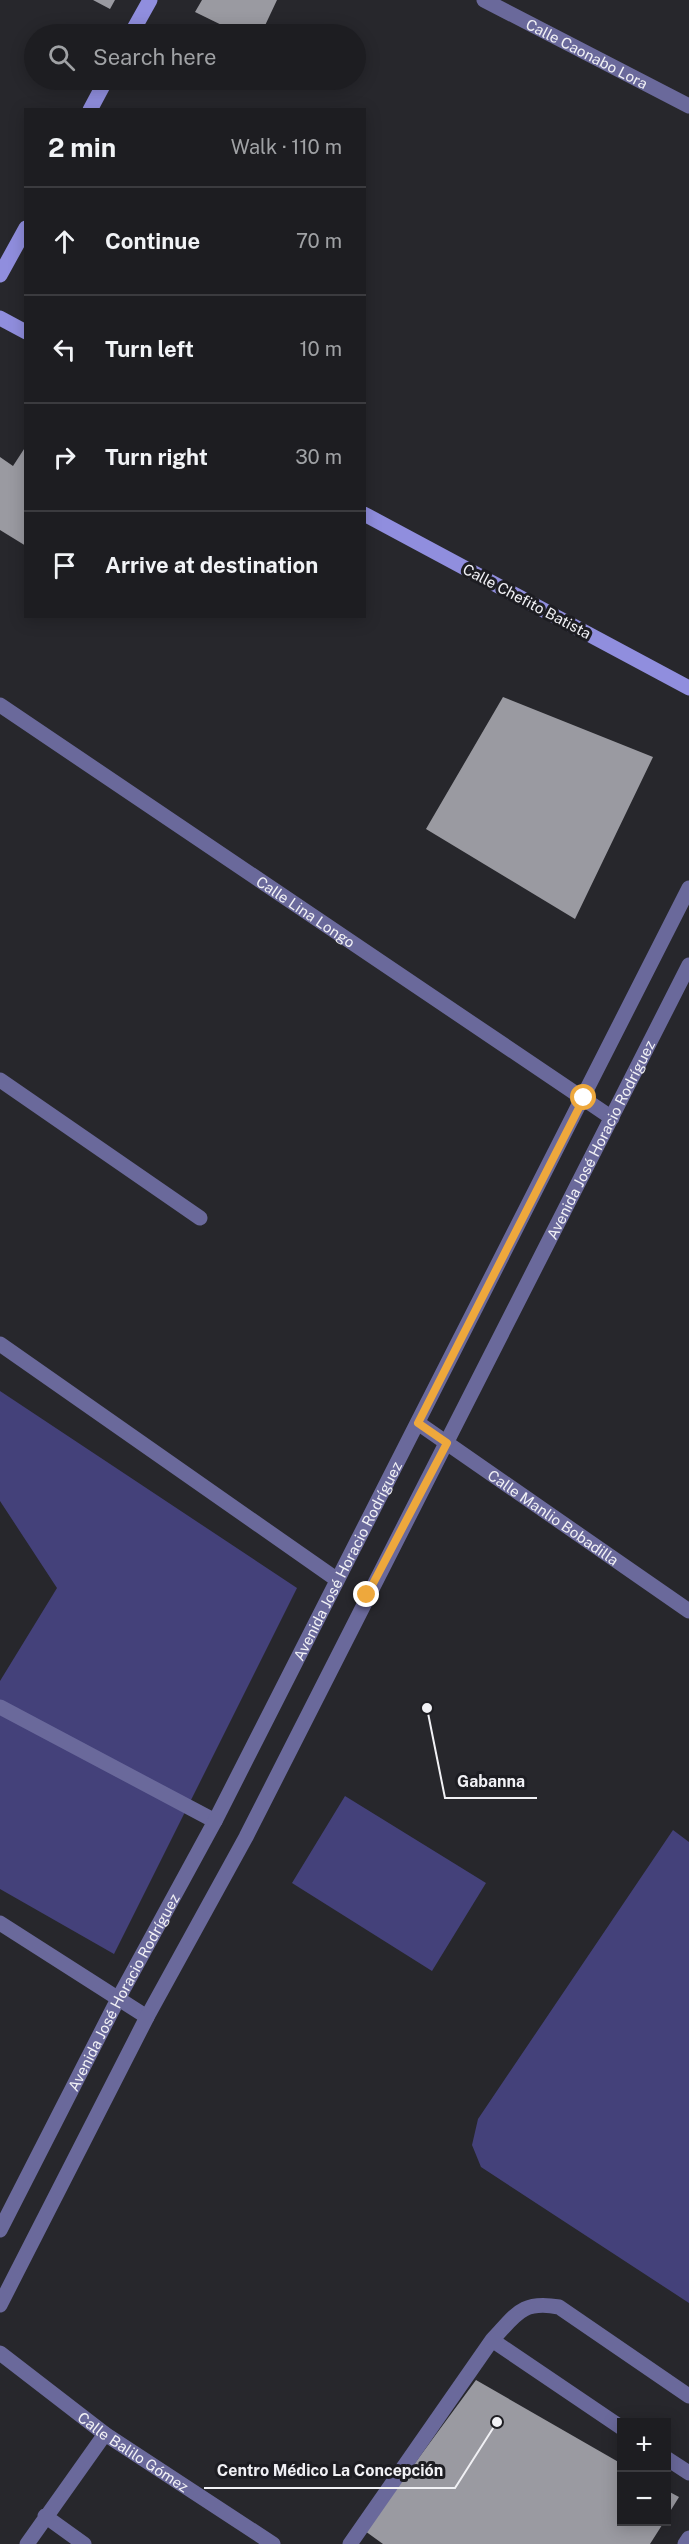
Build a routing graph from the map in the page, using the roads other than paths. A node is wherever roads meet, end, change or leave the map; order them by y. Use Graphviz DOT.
graph roads {
  1 [pos="150,0"];
  2 [pos="484,0"];
  3 [pos="137,24"];
  4 [pos="101,90"];
  5 [pos="688,104"];
  6 [pos="91,108"];
  7 [pos="24,232"];
  8 [pos="0,275"];
  9 [pos="0,318"];
  10 [pos="24,331"];
  11 [pos="366,515"];
  12 [pos="689,688"];
  13 [pos="0,705"];
  14 [pos="689,888"];
  15 [pos="689,965"];
  16 [pos="0,1080"];
  17 [pos="584,1098"];
  18 [pos="612,1118"];
  19 [pos="200,1218"];
  20 [pos="0,1344"];
  21 [pos="418,1423"];
  22 [pos="447,1443"];
  23 [pos="336,1579"];
  24 [pos="689,1611"];
  25 [pos="0,1707"];
  26 [pos="214,1821"];
  27 [pos="0,1923"];
  28 [pos="118,1999"];
  29 [pos="147,2018"];
  30 [pos="0,2230"];
  31 [pos="0,2305"];
  32 [pos="492,2340"];
  33 [pos="0,2353"];
  34 [pos="689,2396"];
  35 [pos="617,2425"];
  36 [pos="105,2434"];
  37 [pos="671,2461"];
  38 [pos="689,2473"];
  39 [pos="45,2516"];
  40 [pos="689,2538"];
  41 [pos="27,2544"];
  42 [pos="84,2544"];
  43 [pos="273,2544"];
  44 [pos="350,2544"];
  45 [pos="685,2544"];
  1 -- 3 [label="main road"];
  2 -- 5 [label="street, Calle Caonabo Lora"];
  4 -- 6 [label="main road"];
  7 -- 8 [label="main road"];
  9 -- 10 [label="main road"];
  11 -- 12 [label="main road, Calle Chefito Batista"];
  13 -- 17 [label="street, Calle Lina Longo"];
  14 -- 17 [label="street, Avenida José Horacio Rodríguez"];
  15 -- 18 [label="street, Avenida José Horacio Rodríguez"];
  16 -- 19 [label="street"];
  17 -- 18 [label="street, Calle Lina Longo"];
  17 -- 21 [label="street, Avenida José Horacio Rodríguez"];
  18 -- 22 [label="street, Avenida José Horacio Rodríguez"];
  20 -- 23 [label="street"];
  21 -- 22 [label="street, Calle Manlio Bobadilla"];
  21 -- 23 [label="street, Avenida José Horacio Rodríguez"];
  22 -- 24 [label="street, Calle Manlio Bobadilla"];
  22 -- 29 [label="street, Avenida José Horacio Rodríguez"];
  23 -- 26 [label="street, Avenida José Horacio Rodríguez"];
  25 -- 26 [label="street"];
  26 -- 28 [label="street, Avenida José Horacio Rodríguez"];
  27 -- 28 [label="street"];
  28 -- 29 [label="street"];
  28 -- 30 [label="street, Avenida José Horacio Rodríguez"];
  29 -- 31 [label="street, Avenida José Horacio Rodríguez"];
  32 -- 34 [label="street"];
  32 -- 35 [label="street"];
  32 -- 44 [label="street"];
  33 -- 36 [label="street, Calle Balilo Gómez"];
  36 -- 39 [label="street"];
  36 -- 43 [label="street, Calle Balilo Gómez"];
  37 -- 38 [label="street"];
  39 -- 41 [label="street"];
  39 -- 42 [label="street"];
  40 -- 45 [label="street"];
}
